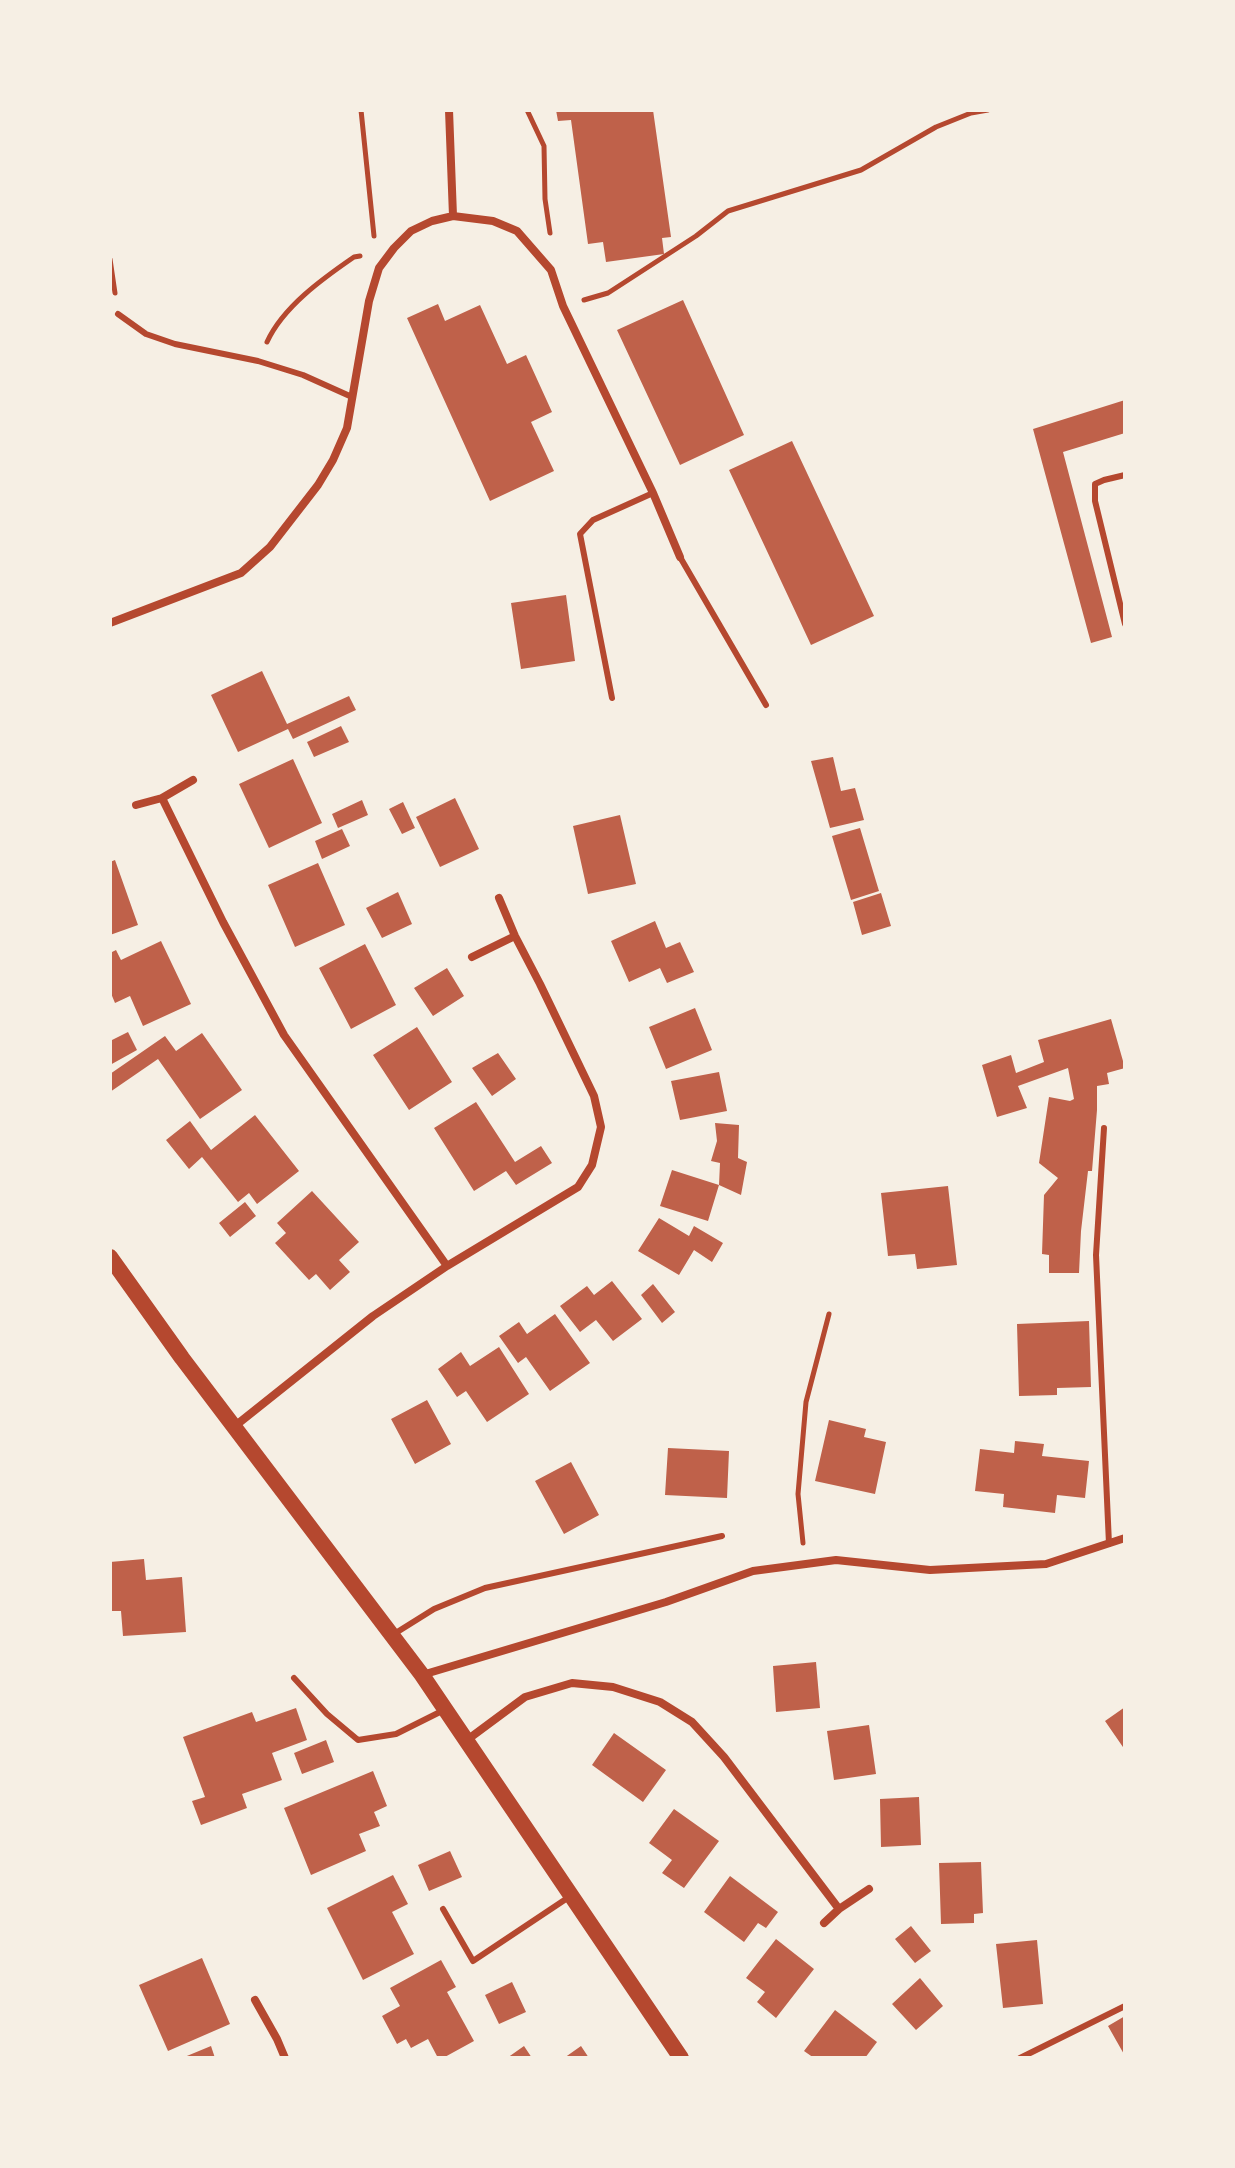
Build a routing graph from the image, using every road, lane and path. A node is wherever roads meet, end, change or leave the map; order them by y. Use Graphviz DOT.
graph roads {
  1 [pos="361,110"];
  2 [pos="449,110"];
  3 [pos="527,110"];
  4 [pos="988,110"];
  5 [pos="453,216"];
  6 [pos="394,248"];
  7 [pos="376,253"];
  8 [pos="110,259"];
  9 [pos="551,270"];
  10 [pos="563,306"];
  11 [pos="118,314"];
  12 [pos="258,361"];
  13 [pos="352,397"];
  14 [pos="1125,475"];
  15 [pos="653,493"];
  16 [pos="680,557"];
  17 [pos="110,623"];
  18 [pos="1125,624"];
  19 [pos="612,698"];
  20 [pos="766,705"];
  21 [pos="193,780"];
  22 [pos="162,798"];
  23 [pos="136,805"];
  24 [pos="499,898"];
  25 [pos="515,936"];
  26 [pos="472,957"];
  27 [pos="1104,1128"];
  28 [pos="110,1257"];
  29 [pos="447,1266"];
  30 [pos="829,1314"];
  31 [pos="235,1426"];
  32 [pos="722,1536"];
  33 [pos="1125,1538"];
  34 [pos="1109,1544"];
  35 [pos="806,1564"];
  36 [pos="392,1636"];
  37 [pos="422,1675"];
  38 [pos="294,1678"];
  39 [pos="446,1709"];
  40 [pos="467,1740"];
  41 [pos="869,1889"];
  42 [pos="572,1895"];
  43 [pos="443,1909"];
  44 [pos="839,1909"];
  45 [pos="824,1923"];
  46 [pos="255,2000"];
  47 [pos="1125,2006"];
  48 [pos="285,2058"];
  49 [pos="681,2058"];
  50 [pos="1020,2058"];
  1 -- 7 [label="path"];
  2 -- 5 [label="street"];
  3 -- 9 [label="path"];
  4 -- 10 [label="path"];
  5 -- 6 [label="street"];
  5 -- 9 [label="street"];
  6 -- 7 [label="path"];
  6 -- 13 [label="street"];
  7 -- 12 [label="path"];
  8 -- 11 [label="path"];
  9 -- 10 [label="street"];
  10 -- 15 [label="street"];
  11 -- 12 [label="lane"];
  12 -- 13 [label="lane"];
  13 -- 17 [label="street"];
  14 -- 18 [label="lane"];
  15 -- 16 [label="street"];
  15 -- 19 [label="lane"];
  16 -- 20 [label="lane"];
  21 -- 22 [label="street"];
  22 -- 23 [label="street"];
  22 -- 29 [label="street"];
  24 -- 25 [label="street"];
  25 -- 26 [label="street"];
  25 -- 29 [label="street"];
  27 -- 34 [label="lane"];
  28 -- 31 [label="main road"];
  29 -- 31 [label="street"];
  30 -- 35 [label="path"];
  31 -- 36 [label="main road"];
  32 -- 36 [label="lane"];
  33 -- 34 [label="street"];
  34 -- 35 [label="street"];
  35 -- 37 [label="street"];
  36 -- 37 [label="main road"];
  37 -- 39 [label="main road"];
  38 -- 39 [label="lane"];
  39 -- 40 [label="main road"];
  40 -- 42 [label="main road"];
  40 -- 44 [label="street"];
  41 -- 44 [label="street"];
  42 -- 43 [label="lane"];
  42 -- 49 [label="main road"];
  44 -- 45 [label="street"];
  46 -- 48 [label="street"];
  47 -- 50 [label="lane"];
}
